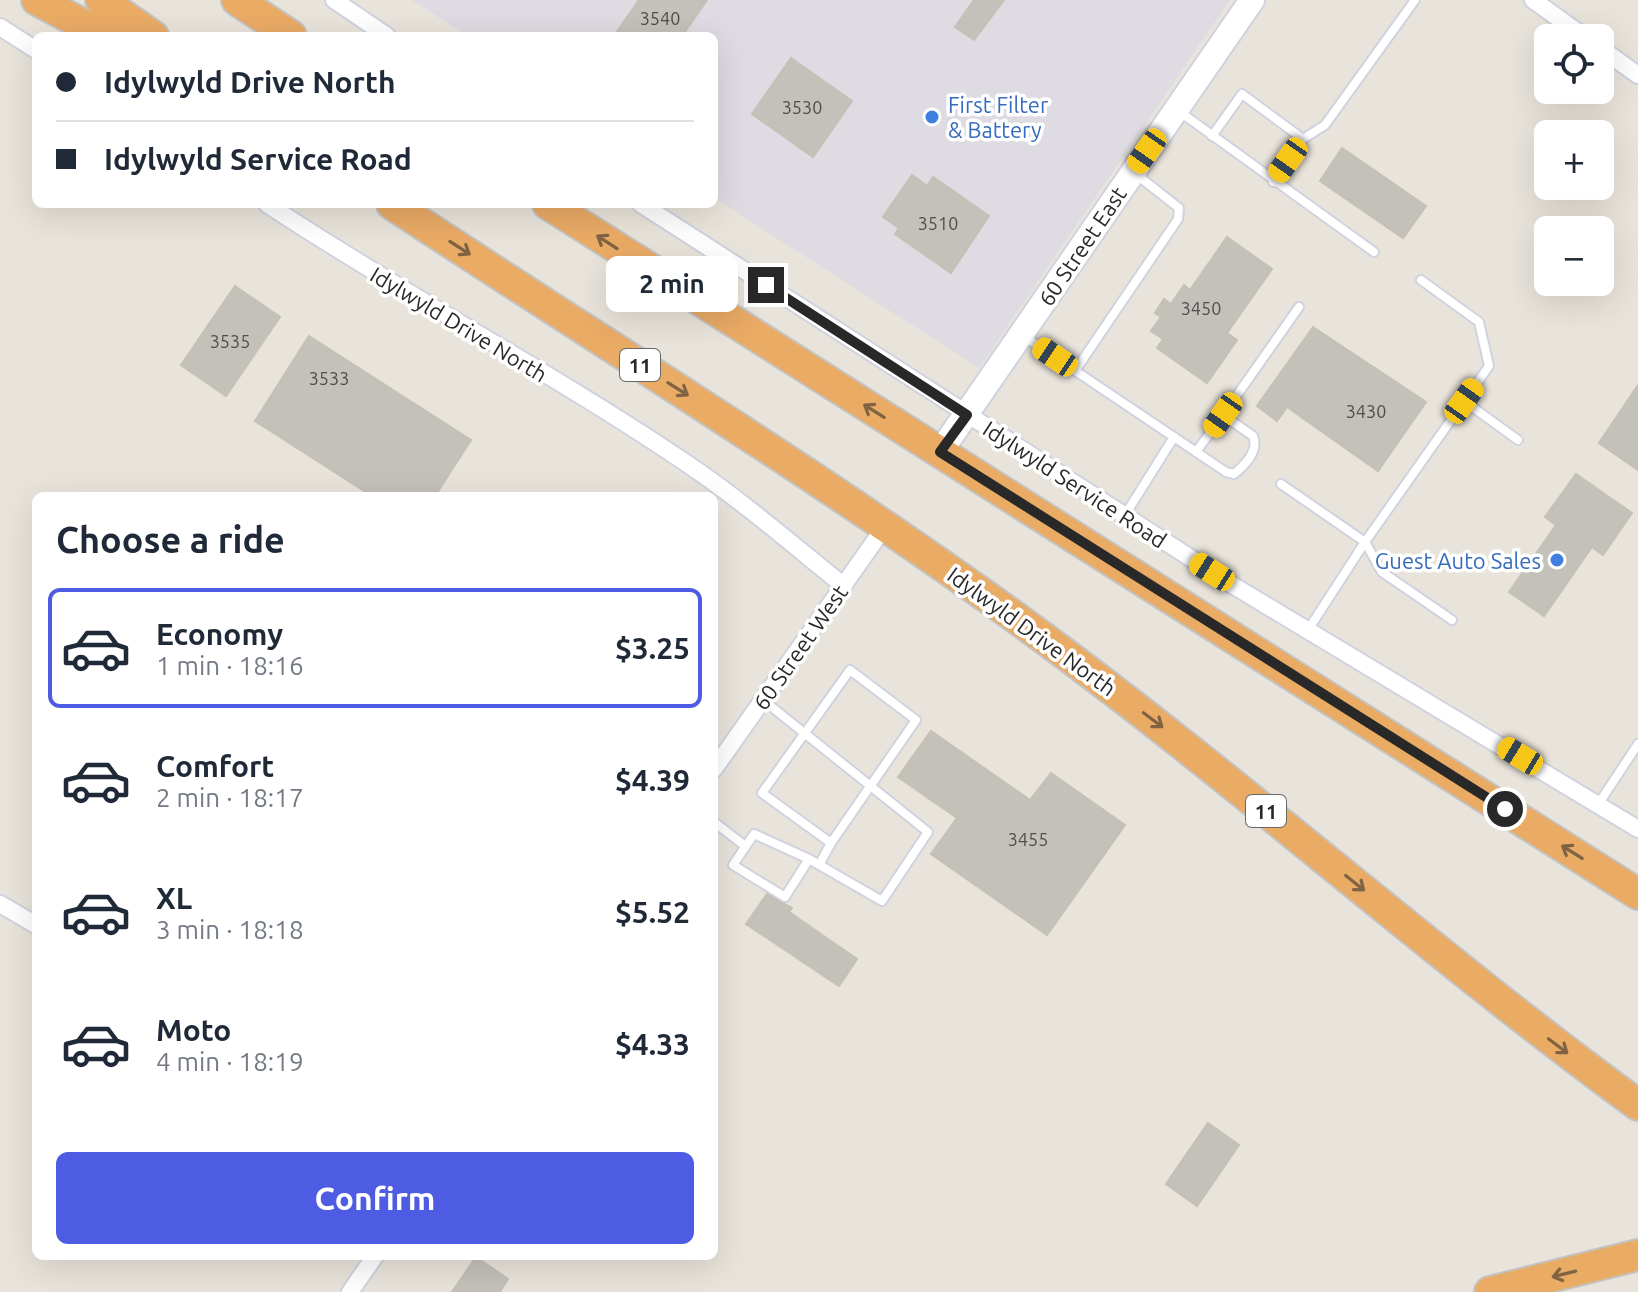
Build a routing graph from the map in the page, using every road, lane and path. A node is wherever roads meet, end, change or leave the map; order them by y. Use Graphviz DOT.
graph roads {
  1 [pos="37,0"];
  2 [pos="101,0"];
  3 [pos="237,0"];
  4 [pos="334,0"];
  5 [pos="1252,0"];
  6 [pos="1415,0"];
  7 [pos="1533,0"];
  8 [pos="1566,24"];
  9 [pos="0,27"];
  10 [pos="97,32"];
  11 [pos="147,32"];
  12 [pos="285,32"];
  13 [pos="381,32"];
  14 [pos="32,47"];
  15 [pos="1614,58"];
  16 [pos="1638,75"];
  17 [pos="1176,109"];
  18 [pos="1212,136"];
  19 [pos="1303,139"];
  20 [pos="1133,172"];
  21 [pos="1273,182"];
  22 [pos="273,208"];
  23 [pos="399,208"];
  24 [pos="554,208"];
  25 [pos="647,208"];
  26 [pos="1374,252"];
  27 [pos="1421,280"];
  28 [pos="1299,307"];
  29 [pos="1021,335"];
  30 [pos="1075,371"];
  31 [pos="1464,401"];
  32 [pos="967,415"];
  33 [pos="1223,415"];
  34 [pos="1174,437"];
  35 [pos="1518,440"];
  36 [pos="940,452"];
  37 [pos="1196,452"];
  38 [pos="1281,484"];
  39 [pos="1124,516"];
  40 [pos="886,525"];
  41 [pos="1365,542"];
  42 [pos="844,586"];
  43 [pos="1452,620"];
  44 [pos="1308,630"];
  45 [pos="763,699"];
  46 [pos="806,732"];
  47 [pos="1638,744"];
  48 [pos="718,763"];
  49 [pos="871,785"];
  50 [pos="1599,803"];
  51 [pos="718,825"];
  52 [pos="1638,829"];
  53 [pos="831,843"];
  54 [pos="745,846"];
  55 [pos="809,859"];
  56 [pos="819,865"];
  57 [pos="1638,894"];
  58 [pos="0,904"];
  59 [pos="32,923"];
  60 [pos="1638,1105"];
  61 [pos="1638,1255"];
  62 [pos="372,1260"];
  63 [pos="350,1292"];
  64 [pos="1490,1292"];
  1 -- 10 [label="highway"];
  2 -- 11 [label="highway"];
  3 -- 12 [label="highway"];
  4 -- 13 [label="street"];
  5 -- 17 [label="street, 60 Street East"];
  6 -- 19 [label="lane"];
  7 -- 8 [label="street"];
  9 -- 14 [label="street"];
  15 -- 16 [label="street"];
  17 -- 18 [label="lane"];
  17 -- 20 [label="street, 60 Street East"];
  18 -- 19 [label="lane"];
  18 -- 21 [label="lane"];
  19 -- 21 [label="lane"];
  20 -- 29 [label="street, 60 Street East"];
  20 -- 30 [label="lane"];
  21 -- 26 [label="lane"];
  22 -- 42 [label="street, Idylwyld Drive North"];
  23 -- 40 [label="highway, Idylwyld Drive North / 11, one-way"];
  36 -- 24 [label="highway, one-way"];
  25 -- 32 [label="street, Idylwyld Service Road"];
  27 -- 31 [label="lane"];
  28 -- 33 [label="lane"];
  29 -- 30 [label="lane"];
  29 -- 32 [label="street, 60 Street East"];
  30 -- 34 [label="lane"];
  31 -- 35 [label="lane"];
  31 -- 41 [label="lane"];
  32 -- 36 [label="street, 60 Street East"];
  32 -- 39 [label="street, Idylwyld Service Road"];
  33 -- 37 [label="lane"];
  33 -- 37 [label="lane"];
  34 -- 37 [label="lane"];
  34 -- 39 [label="lane"];
  57 -- 36 [label="highway, one-way"];
  38 -- 41 [label="lane"];
  39 -- 44 [label="street, Idylwyld Service Road"];
  40 -- 42 [label="street, 60 Street West"];
  40 -- 60 [label="highway, Idylwyld Drive North / 11, one-way"];
  41 -- 43 [label="lane"];
  41 -- 44 [label="lane"];
  42 -- 45 [label="street, 60 Street West"];
  44 -- 50 [label="street, Idylwyld Service Road"];
  45 -- 46 [label="lane"];
  45 -- 48 [label="street, 60 Street West"];
  46 -- 49 [label="lane"];
  46 -- 49 [label="lane"];
  46 -- 53 [label="lane"];
  47 -- 50 [label="lane"];
  49 -- 53 [label="lane"];
  49 -- 56 [label="lane"];
  50 -- 52 [label="street, Idylwyld Service Road"];
  51 -- 54 [label="lane"];
  53 -- 56 [label="lane"];
  54 -- 55 [label="lane"];
  54 -- 55 [label="lane"];
  55 -- 56 [label="lane"];
  58 -- 59 [label="street"];
  61 -- 64 [label="highway, one-way"];
  62 -- 63 [label="street"];
}
